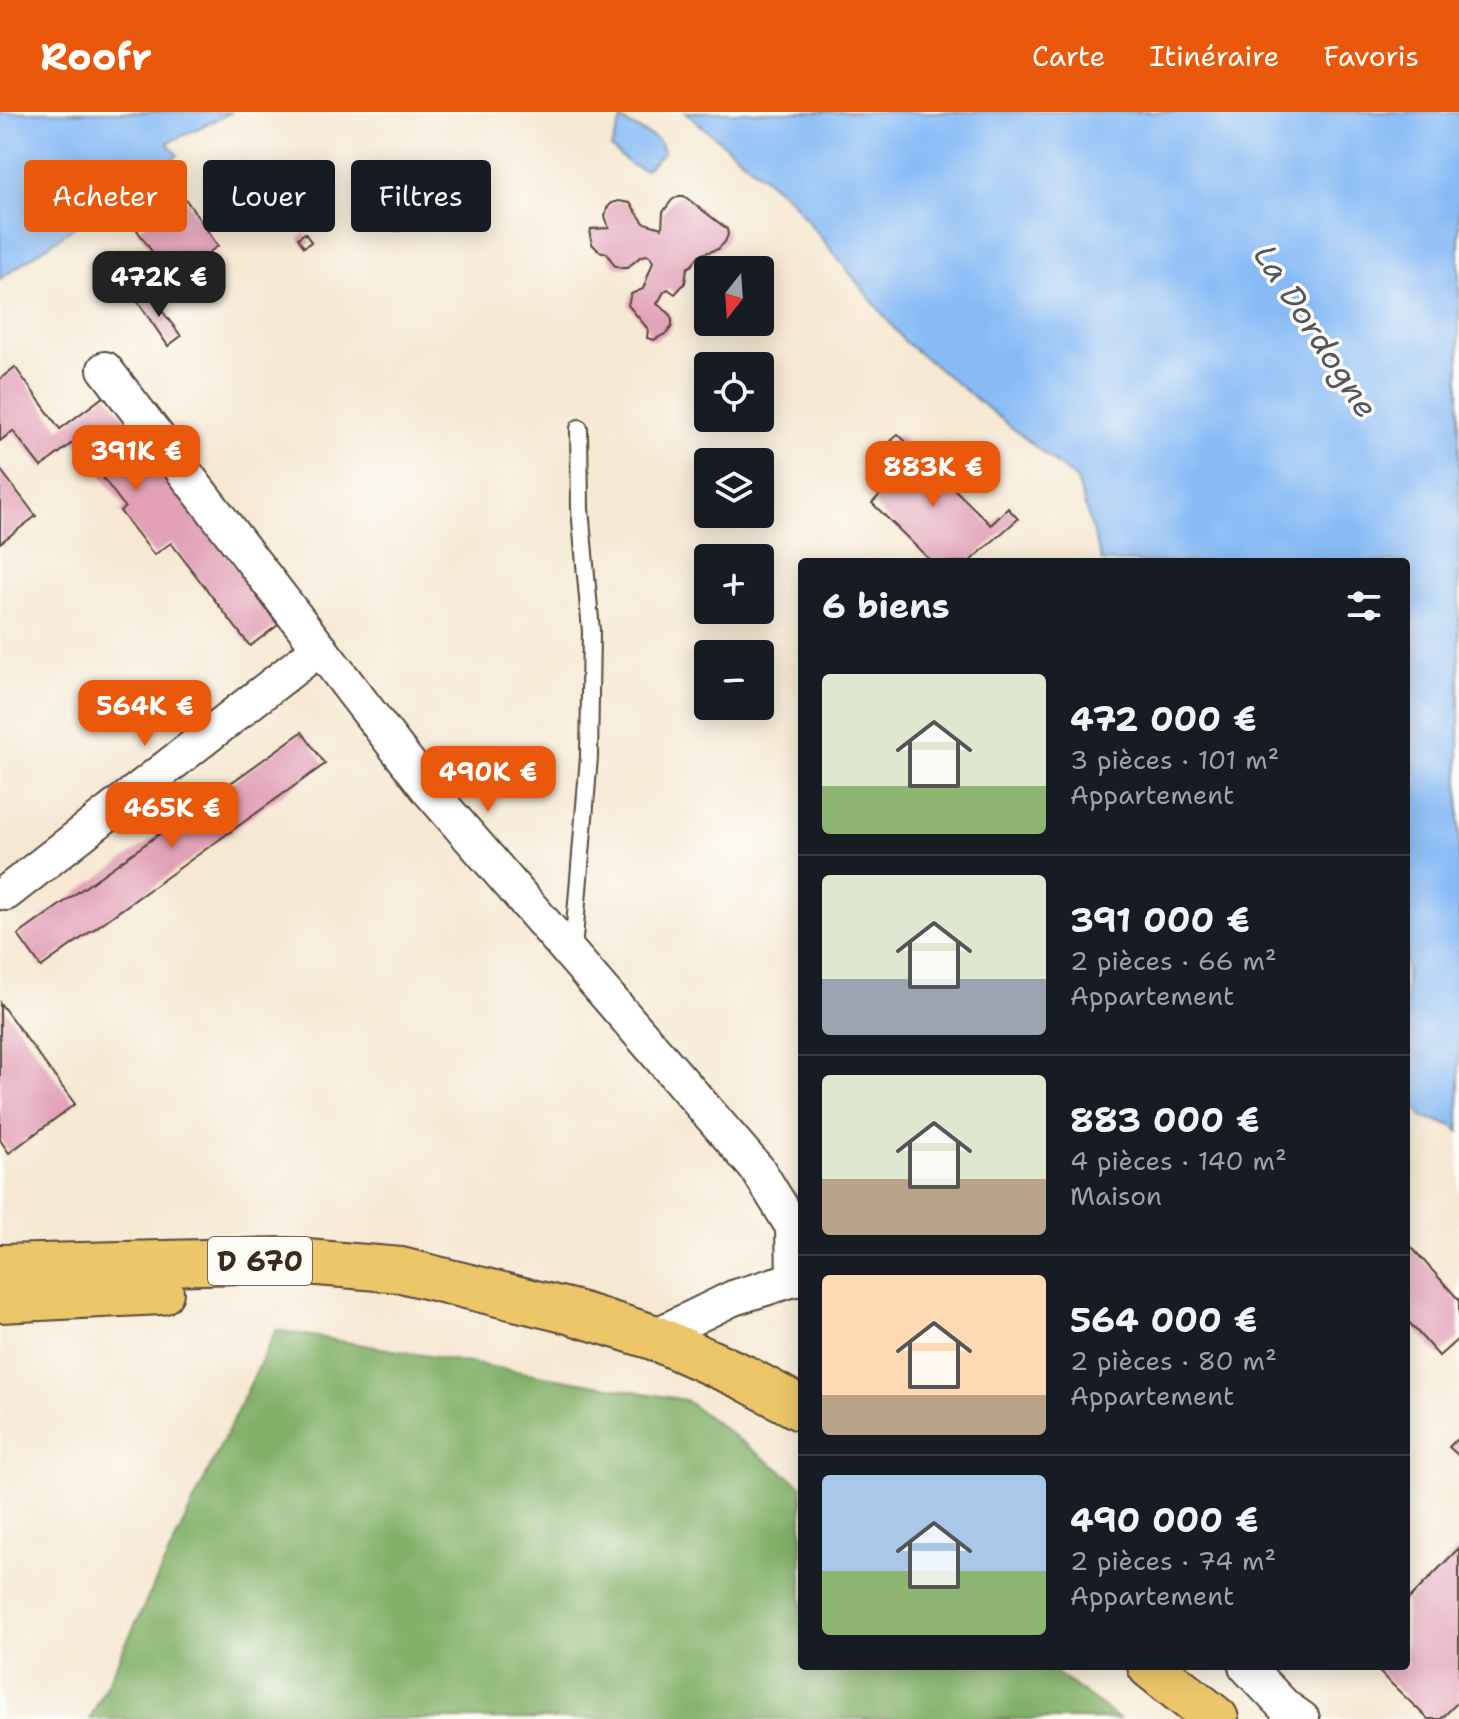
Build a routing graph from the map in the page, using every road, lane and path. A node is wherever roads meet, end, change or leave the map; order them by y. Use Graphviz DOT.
graph roads {
  1 [pos="105,369"];
  2 [pos="579,428"];
  3 [pos="320,648"];
  4 [pos="6,893"];
  5 [pos="573,956"];
  6 [pos="798,1224"];
  7 [pos="0,1267"];
  8 [pos="798,1279"];
  9 [pos="515,1299"];
  10 [pos="0,1300"];
  11 [pos="653,1337"];
  12 [pos="798,1407"];
  13 [pos="1155,1670"];
  14 [pos="1250,1670"];
  15 [pos="1216,1719"];
  16 [pos="1302,1719"];
  1 -- 3 [label="street"];
  2 -- 5 [label="lane"];
  3 -- 4 [label="street"];
  3 -- 5 [label="street"];
  5 -- 6 [label="street"];
  6 -- 8 [label="street"];
  7 -- 9 [label="main road, D 670"];
  8 -- 11 [label="street"];
  9 -- 10 [label="main road, D 670"];
  9 -- 11 [label="main road, D 670"];
  11 -- 12 [label="main road, D 670"];
  13 -- 15 [label="main road"];
  14 -- 16 [label="street"];
}
